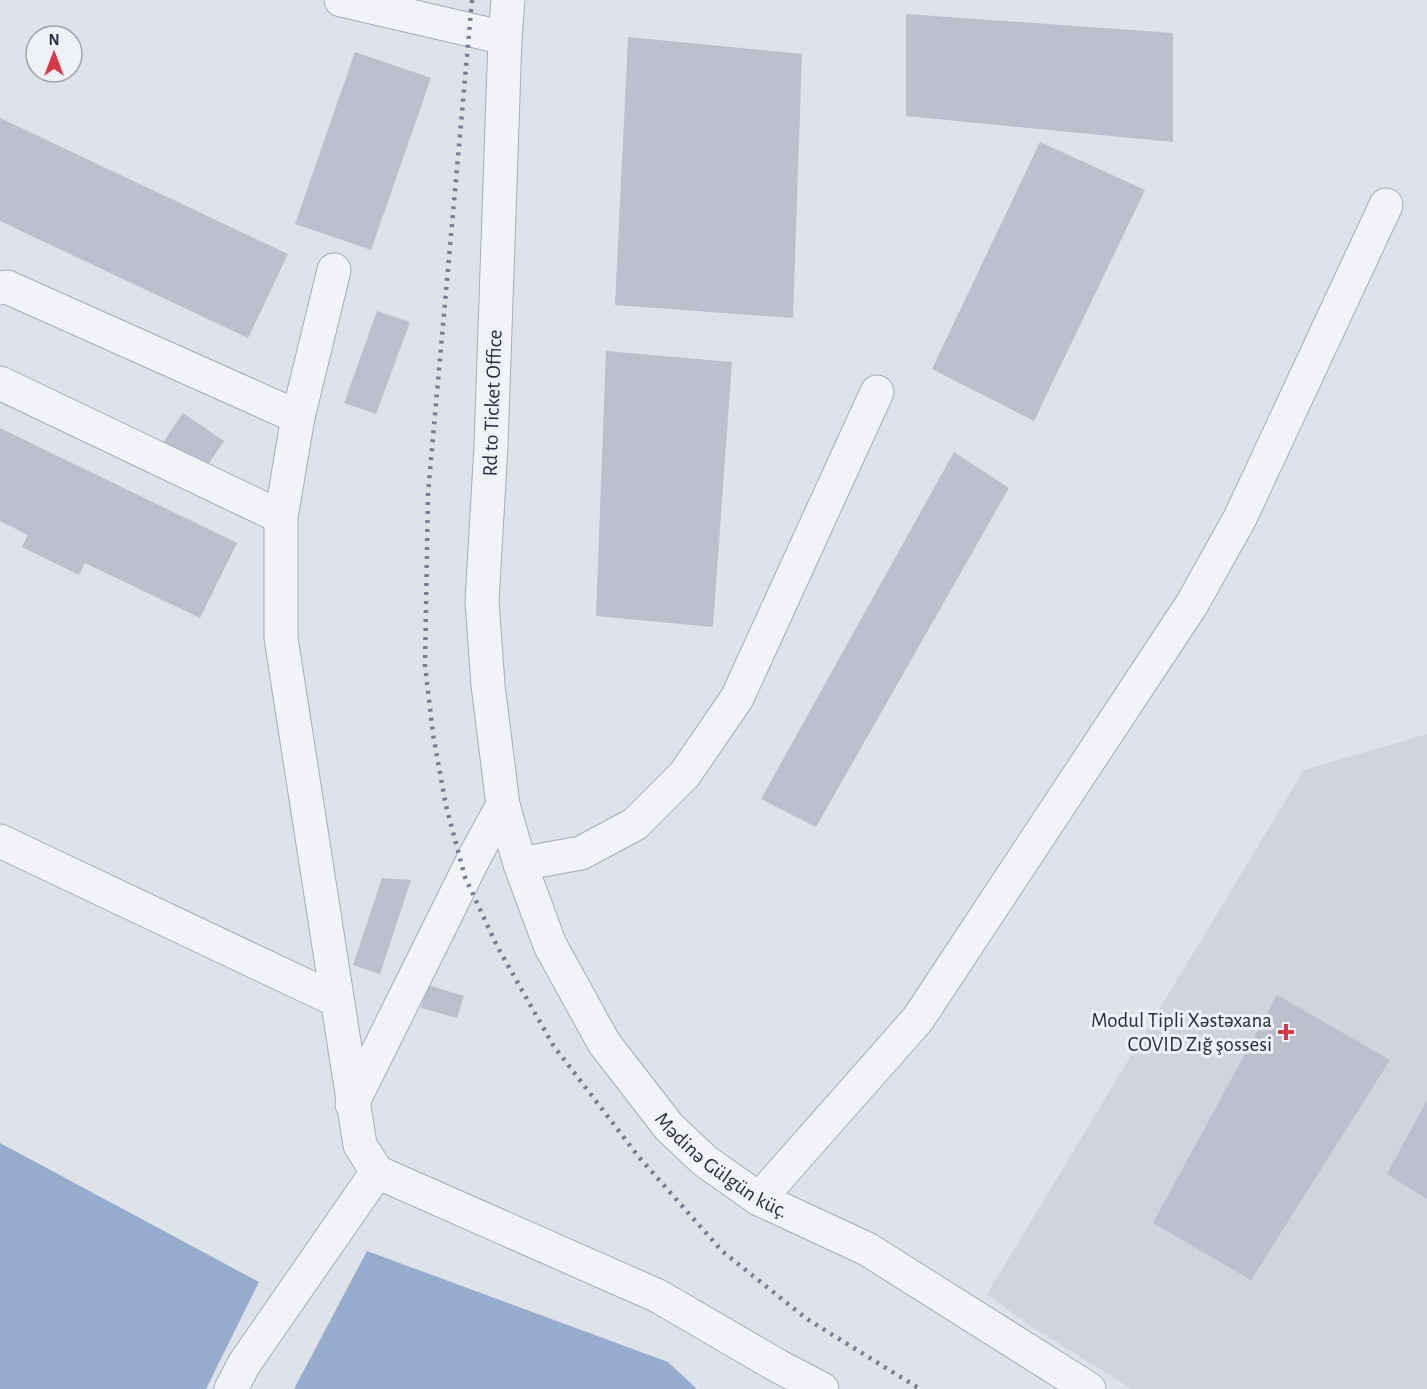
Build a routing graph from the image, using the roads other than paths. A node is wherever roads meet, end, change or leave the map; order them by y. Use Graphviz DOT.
graph roads {
  1 [pos="341,0"];
  2 [pos="508,0"];
  3 [pos="505,38"];
  4 [pos="1386,205"];
  5 [pos="334,270"];
  6 [pos="0,288"];
  7 [pos="0,383"];
  8 [pos="878,392"];
  9 [pos="298,417"];
  10 [pos="281,517"];
  11 [pos="503,805"];
  12 [pos="0,841"];
  13 [pos="520,864"];
  14 [pos="336,1000"];
  15 [pos="352,1104"];
  16 [pos="377,1172"];
  17 [pos="759,1199"];
  18 [pos="231,1389"];
  19 [pos="822,1389"];
  20 [pos="1089,1389"];
  1 -- 3 [label="street"];
  2 -- 3 [label="street, Rd to Ticket Office"];
  3 -- 11 [label="street, Rd to Ticket Office"];
  4 -- 17 [label="street"];
  5 -- 9 [label="street"];
  6 -- 9 [label="street"];
  7 -- 10 [label="street"];
  8 -- 13 [label="street"];
  9 -- 10 [label="street"];
  10 -- 14 [label="street"];
  11 -- 13 [label="street, Mədinə Gülgün küç."];
  11 -- 15 [label="street"];
  12 -- 14 [label="street"];
  13 -- 17 [label="street, Mədinə Gülgün küç."];
  14 -- 15 [label="street"];
  15 -- 16 [label="street"];
  16 -- 18 [label="street"];
  16 -- 19 [label="street"];
  17 -- 20 [label="street, Mədinə Gülgün küç."];
}
